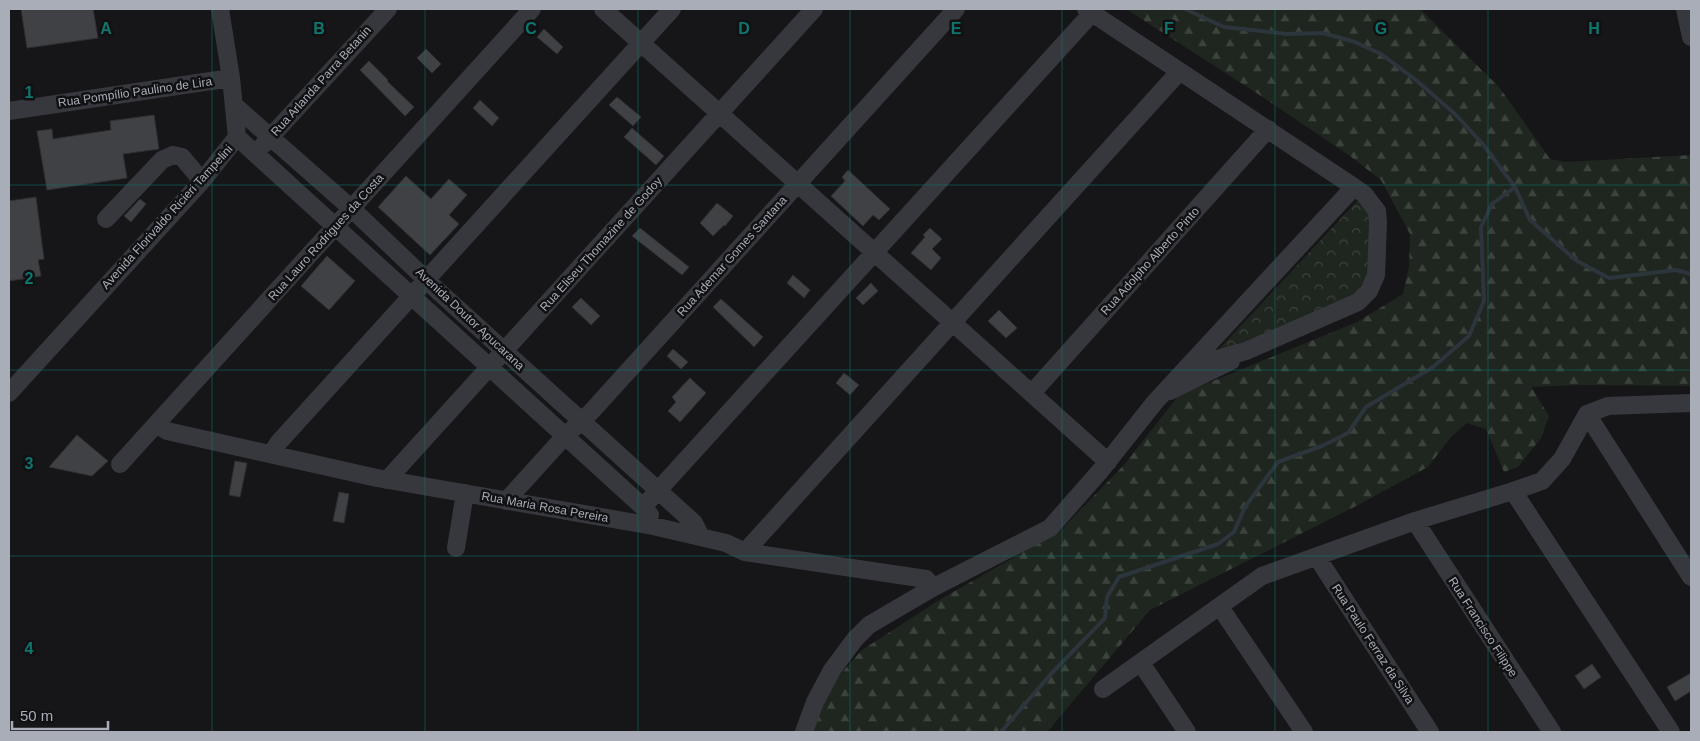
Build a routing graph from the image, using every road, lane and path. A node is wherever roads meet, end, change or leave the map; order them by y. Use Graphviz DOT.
graph roads {
  1 [pos="220,9"];
  2 [pos="388,9"];
  3 [pos="532,9"];
  4 [pos="603,9"];
  5 [pos="672,9"];
  6 [pos="814,9"];
  7 [pos="956,9"];
  8 [pos="1685,9"];
  9 [pos="1089,11"];
  10 [pos="1691,37"];
  11 [pos="641,42"];
  12 [pos="1180,72"];
  13 [pos="231,78"];
  14 [pos="234,105"];
  15 [pos="9,111"];
  16 [pos="720,113"];
  17 [pos="1268,129"];
  18 [pos="237,137"];
  19 [pos="270,138"];
  20 [pos="255,154"];
  21 [pos="202,181"];
  22 [pos="798,183"];
  23 [pos="1354,187"];
  24 [pos="352,209"];
  25 [pos="106,219"];
  26 [pos="335,228"];
  27 [pos="875,251"];
  28 [pos="427,280"];
  29 [pos="412,297"];
  30 [pos="953,321"];
  31 [pos="1205,349"];
  32 [pos="504,351"];
  33 [pos="1246,351"];
  34 [pos="489,368"];
  35 [pos="9,393"];
  36 [pos="1032,393"];
  37 [pos="1162,394"];
  38 [pos="1691,403"];
  39 [pos="1586,414"];
  40 [pos="582,421"];
  41 [pos="156,424"];
  42 [pos="565,436"];
  43 [pos="270,454"];
  44 [pos="1108,462"];
  45 [pos="120,464"];
  46 [pos="387,480"];
  47 [pos="658,490"];
  48 [pos="1513,491"];
  49 [pos="465,493"];
  50 [pos="506,501"];
  51 [pos="643,506"];
  52 [pos="1415,521"];
  53 [pos="653,526"];
  54 [pos="701,538"];
  55 [pos="456,548"];
  56 [pos="745,552"];
  57 [pos="1317,557"];
  58 [pos="1691,577"];
  59 [pos="934,587"];
  60 [pos="1220,607"];
  61 [pos="1141,663"];
  62 [pos="1103,689"];
  63 [pos="804,732"];
  64 [pos="1186,732"];
  65 [pos="1304,732"];
  66 [pos="1430,732"];
  67 [pos="1552,732"];
  68 [pos="1671,732"];
  1 -- 13 [label="street, Avenida Florivaldo Ricieri Tampelini"];
  2 -- 19 [label="street, Rua Arlanda Parra Betanin"];
  3 -- 24 [label="street, Rua Lauro Rodrigues da Costa"];
  4 -- 11 [label="street"];
  5 -- 11 [label="street"];
  6 -- 16 [label="street, Rua Eliseu Thomazine de Godoy"];
  7 -- 22 [label="street, Rua Ademar Gomes Santana"];
  8 -- 10 [label="street"];
  9 -- 12 [label="street"];
  9 -- 27 [label="street"];
  11 -- 16 [label="street"];
  11 -- 28 [label="street"];
  12 -- 17 [label="street"];
  12 -- 30 [label="street"];
  13 -- 14 [label="street, Avenida Florivaldo Ricieri Tampelini"];
  13 -- 15 [label="street, Rua Pompílio Paulino de Lira"];
  14 -- 18 [label="street, Avenida Florivaldo Ricieri Tampelini"];
  14 -- 19 [label="street, Avenida Doutor Apucarana"];
  16 -- 22 [label="street"];
  16 -- 32 [label="street, Rua Eliseu Thomazine de Godoy"];
  17 -- 23 [label="street"];
  17 -- 36 [label="street, Rua Adolpho Alberto Pinto"];
  18 -- 20 [label="street, Avenida Doutor Apucarana"];
  18 -- 21 [label="street, Avenida Florivaldo Ricieri Tampelini"];
  19 -- 20 [label="street, Rua Arlanda Parra Betanin"];
  19 -- 24 [label="street, Avenida Doutor Apucarana"];
  20 -- 26 [label="street, Avenida Doutor Apucarana"];
  21 -- 25 [label="street"];
  21 -- 35 [label="street, Avenida Florivaldo Ricieri Tampelini"];
  22 -- 27 [label="street"];
  22 -- 40 [label="street, Rua Ademar Gomes Santana"];
  23 -- 31 [label="street"];
  23 -- 33 [label="street"];
  24 -- 26 [label="street, Rua Lauro Rodrigues da Costa"];
  24 -- 28 [label="street, Avenida Doutor Apucarana"];
  26 -- 29 [label="street, Avenida Doutor Apucarana"];
  26 -- 41 [label="street, Rua Lauro Rodrigues da Costa"];
  27 -- 30 [label="street"];
  27 -- 47 [label="street"];
  28 -- 29 [label="street"];
  28 -- 32 [label="street, Avenida Doutor Apucarana"];
  29 -- 34 [label="street, Avenida Doutor Apucarana"];
  29 -- 43 [label="street"];
  30 -- 36 [label="street"];
  30 -- 56 [label="street"];
  31 -- 33 [label="street"];
  31 -- 37 [label="street"];
  32 -- 34 [label="street, Rua Eliseu Thomazine de Godoy"];
  32 -- 40 [label="street, Avenida Doutor Apucarana"];
  33 -- 37 [label="street"];
  34 -- 42 [label="street, Avenida Doutor Apucarana"];
  34 -- 46 [label="street, Rua Eliseu Thomazine de Godoy"];
  36 -- 44 [label="street"];
  37 -- 44 [label="street"];
  38 -- 39 [label="street"];
  39 -- 48 [label="street"];
  39 -- 58 [label="street"];
  40 -- 42 [label="street, Rua Ademar Gomes Santana"];
  40 -- 47 [label="street, Avenida Doutor Apucarana"];
  41 -- 43 [label="street, Rua Maria Rosa Pereira"];
  41 -- 45 [label="street, Rua Lauro Rodrigues da Costa"];
  42 -- 50 [label="street, Rua Ademar Gomes Santana"];
  42 -- 51 [label="street, Avenida Doutor Apucarana"];
  43 -- 46 [label="street, Rua Maria Rosa Pereira"];
  44 -- 59 [label="street"];
  46 -- 49 [label="street, Rua Maria Rosa Pereira"];
  47 -- 51 [label="street"];
  47 -- 54 [label="street, Avenida Doutor Apucarana"];
  48 -- 52 [label="street"];
  48 -- 68 [label="street"];
  49 -- 50 [label="street, Rua Maria Rosa Pereira"];
  49 -- 55 [label="street"];
  50 -- 53 [label="street, Rua Maria Rosa Pereira"];
  51 -- 53 [label="street, Avenida Doutor Apucarana"];
  52 -- 57 [label="street"];
  52 -- 67 [label="street, Rua Francisco Filippe"];
  53 -- 54 [label="street, Rua Maria Rosa Pereira"];
  54 -- 56 [label="street, Rua Maria Rosa Pereira"];
  56 -- 59 [label="street, Rua Maria Rosa Pereira"];
  57 -- 60 [label="street"];
  57 -- 66 [label="street, Rua Paulo Ferraz da Silva"];
  59 -- 63 [label="street"];
  60 -- 61 [label="street"];
  60 -- 65 [label="street"];
  61 -- 62 [label="street"];
  61 -- 64 [label="street"];
}
